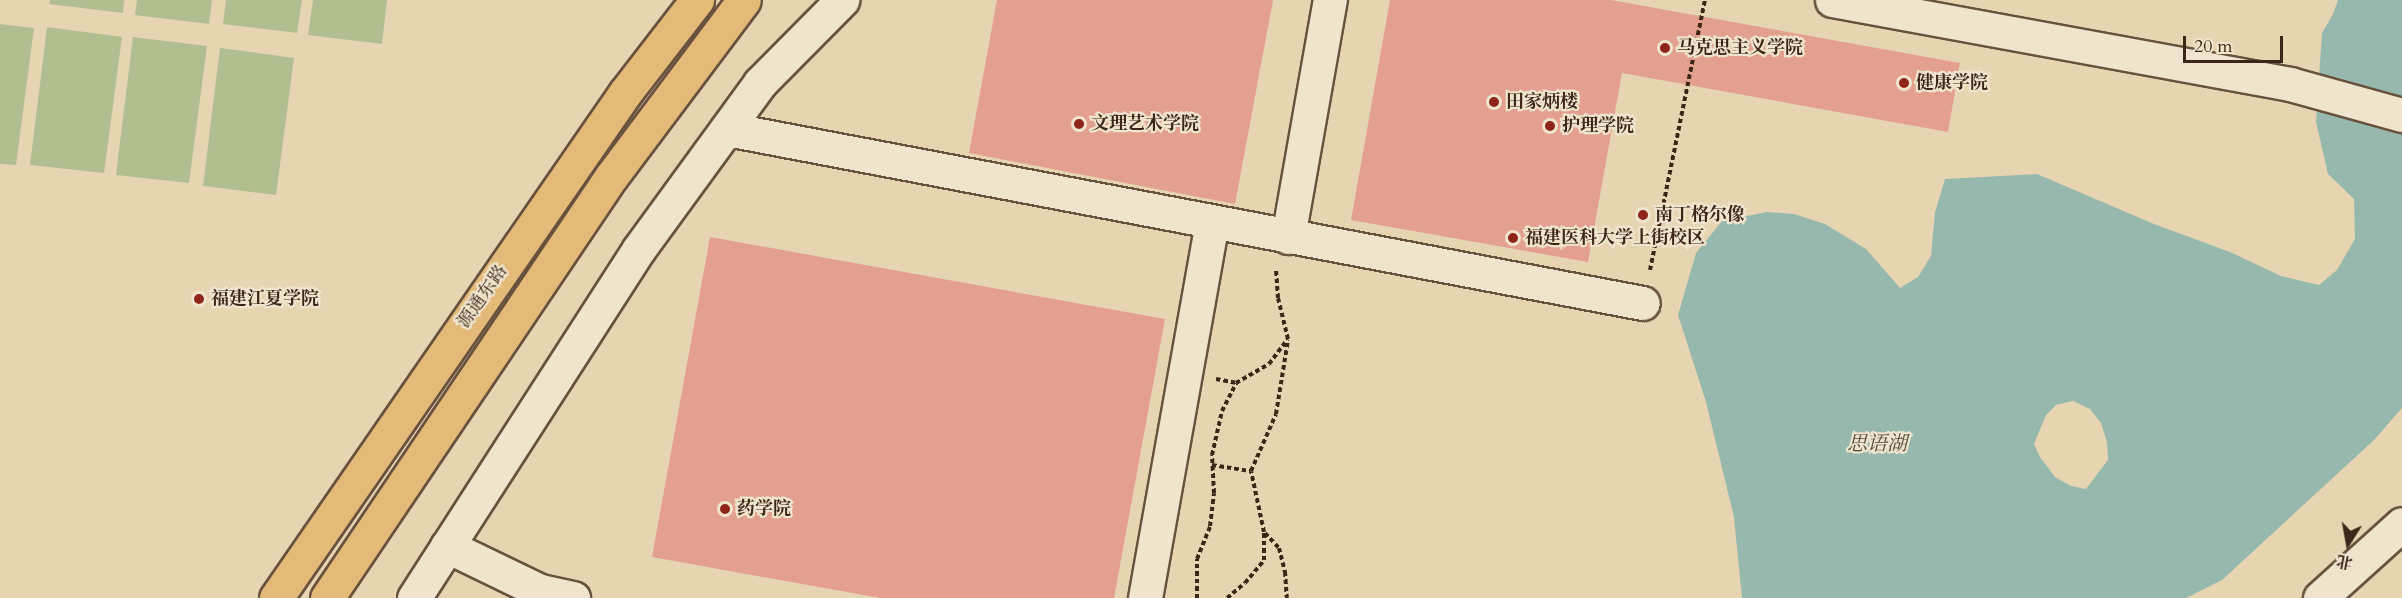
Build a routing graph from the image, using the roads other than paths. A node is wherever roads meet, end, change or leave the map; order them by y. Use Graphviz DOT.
graph roads {
  1 [pos="697,0"];
  2 [pos="744,0"];
  3 [pos="842,0"];
  4 [pos="1330,0"];
  5 [pos="1832,0"];
  6 [pos="2402,115"];
  7 [pos="727,129"];
  8 [pos="1212,222"];
  9 [pos="1281,236"];
  10 [pos="1643,303"];
  11 [pos="2402,524"];
  12 [pos="447,546"];
  13 [pos="276,598"];
  14 [pos="327,598"];
  15 [pos="414,598"];
  16 [pos="573,598"];
  17 [pos="1144,598"];
  18 [pos="2320,598"];
  1 -- 13 [label="main road, 源通东路"];
  2 -- 14 [label="main road"];
  3 -- 7 [label="street"];
  4 -- 9 [label="street"];
  5 -- 6 [label="street"];
  7 -- 8 [label="street"];
  7 -- 12 [label="street"];
  8 -- 9 [label="street"];
  8 -- 17 [label="street"];
  9 -- 10 [label="street"];
  11 -- 18 [label="street"];
  12 -- 15 [label="street"];
  12 -- 16 [label="street"];
}
